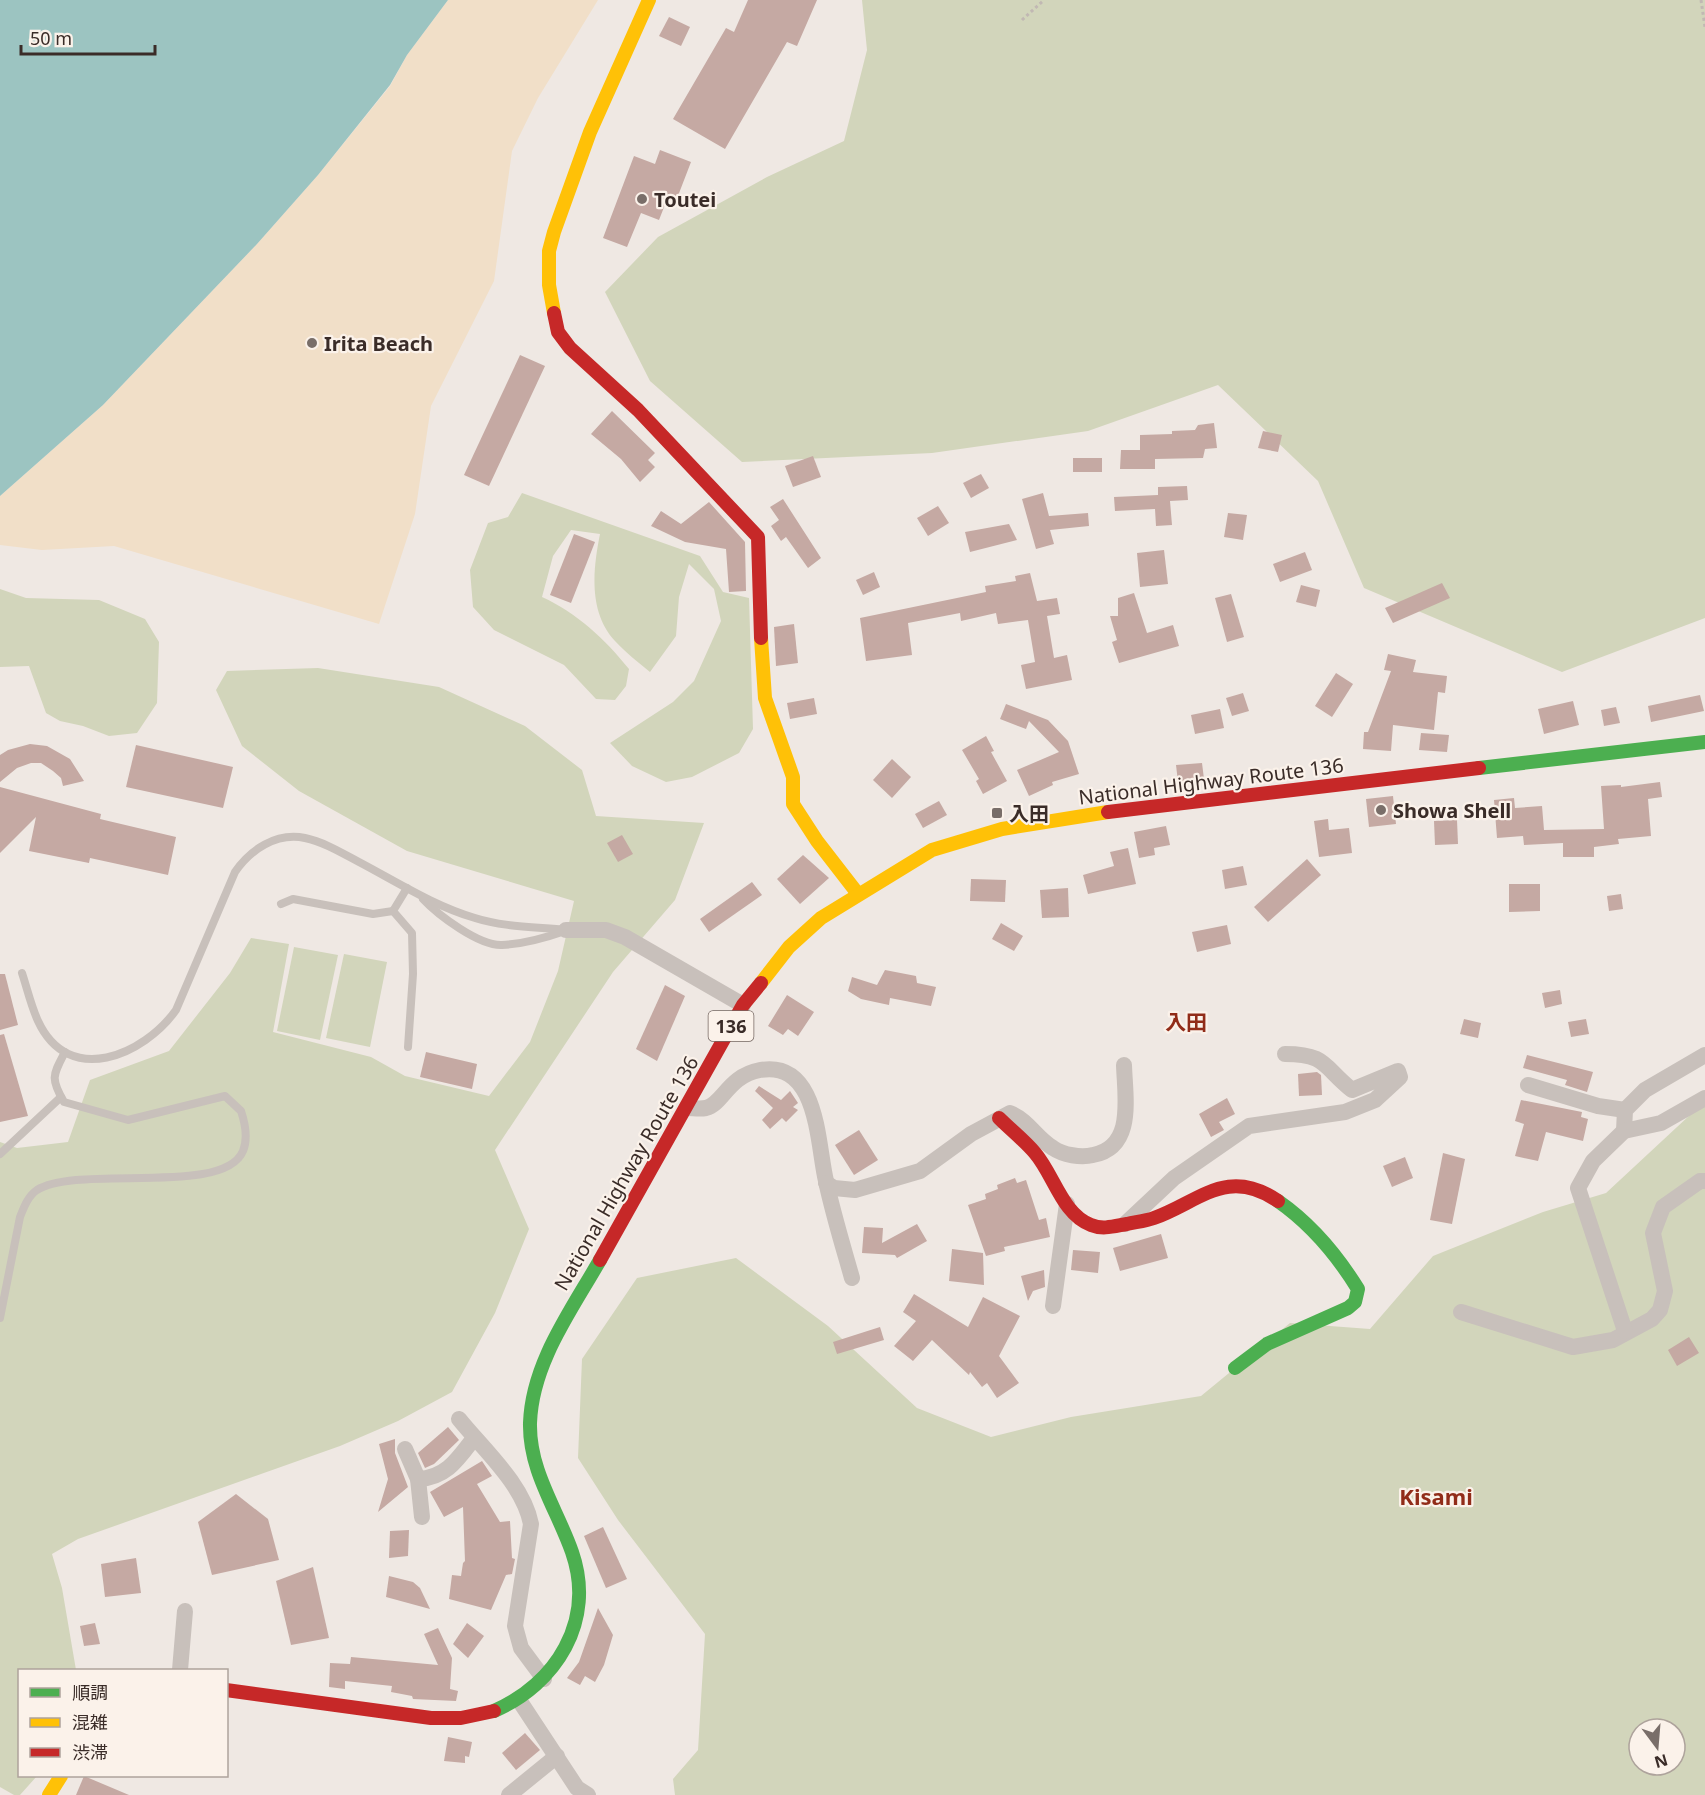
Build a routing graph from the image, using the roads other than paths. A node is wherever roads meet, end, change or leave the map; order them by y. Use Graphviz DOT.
graph roads {
  1 [pos="649,0"];
  2 [pos="1705,742"];
  3 [pos="407,888"];
  4 [pos="418,894"];
  5 [pos="858,894"];
  6 [pos="281,904"];
  7 [pos="393,912"];
  8 [pos="566,930"];
  9 [pos="22,973"];
  10 [pos="743,1005"];
  11 [pos="408,1047"];
  12 [pos="65,1052"];
  13 [pos="1285,1054"];
  14 [pos="1705,1055"];
  15 [pos="1124,1065"];
  16 [pos="1528,1084"];
  17 [pos="61,1097"];
  18 [pos="1705,1098"];
  19 [pos="687,1108"];
  20 [pos="1625,1110"];
  21 [pos="999,1118"];
  22 [pos="1624,1131"];
  23 [pos="0,1154"];
  24 [pos="1705,1181"];
  25 [pos="826,1183"];
  26 [pos="1067,1204"];
  27 [pos="1124,1225"];
  28 [pos="852,1278"];
  29 [pos="1053,1306"];
  30 [pos="1461,1312"];
  31 [pos="0,1318"];
  32 [pos="1625,1331"];
  33 [pos="1235,1368"];
  34 [pos="459,1419"];
  35 [pos="474,1438"];
  36 [pos="405,1449"];
  37 [pos="417,1479"];
  38 [pos="422,1517"];
  39 [pos="185,1611"];
  40 [pos="180,1669"];
  41 [pos="544,1679"];
  42 [pos="228,1690"];
  43 [pos="519,1700"];
  44 [pos="557,1756"];
  45 [pos="570,1776"];
  46 [pos="61,1777"];
  47 [pos="49,1795"];
  48 [pos="509,1795"];
  49 [pos="567,1795"];
  50 [pos="588,1795"];
  1 -- 5 [label="main road"];
  2 -- 5 [label="main road, National Highway Route 136 / 136"];
  3 -- 4 [label="lane"];
  3 -- 7 [label="lane"];
  3 -- 12 [label="lane"];
  4 -- 8 [label="lane"];
  4 -- 8 [label="lane"];
  5 -- 10 [label="main road, National Highway Route 136 / 136"];
  6 -- 7 [label="lane"];
  7 -- 11 [label="lane"];
  8 -- 10 [label="street"];
  9 -- 12 [label="lane"];
  10 -- 19 [label="main road, National Highway Route 136 / 136"];
  12 -- 17 [label="lane"];
  13 -- 27 [label="street"];
  14 -- 20 [label="street"];
  15 -- 21 [label="street"];
  16 -- 20 [label="street"];
  17 -- 23 [label="lane"];
  17 -- 31 [label="lane"];
  18 -- 22 [label="street"];
  19 -- 25 [label="street"];
  19 -- 41 [label="main road, National Highway Route 136 / 136"];
  20 -- 22 [label="street"];
  21 -- 25 [label="street"];
  21 -- 26 [label="main road"];
  22 -- 32 [label="street"];
  24 -- 32 [label="street"];
  25 -- 28 [label="street"];
  26 -- 27 [label="main road"];
  26 -- 29 [label="street"];
  27 -- 33 [label="main road"];
  30 -- 32 [label="street"];
  34 -- 35 [label="street"];
  35 -- 37 [label="street"];
  35 -- 41 [label="street"];
  36 -- 37 [label="street"];
  37 -- 38 [label="street"];
  39 -- 40 [label="street"];
  41 -- 43 [label="main road, National Highway Route 136 / 136"];
  42 -- 43 [label="main road, National Highway Route 136 / 136"];
  43 -- 44 [label="street"];
  44 -- 45 [label="street"];
  44 -- 48 [label="street"];
  45 -- 49 [label="street"];
  45 -- 50 [label="street"];
  46 -- 47 [label="main road"];
}
